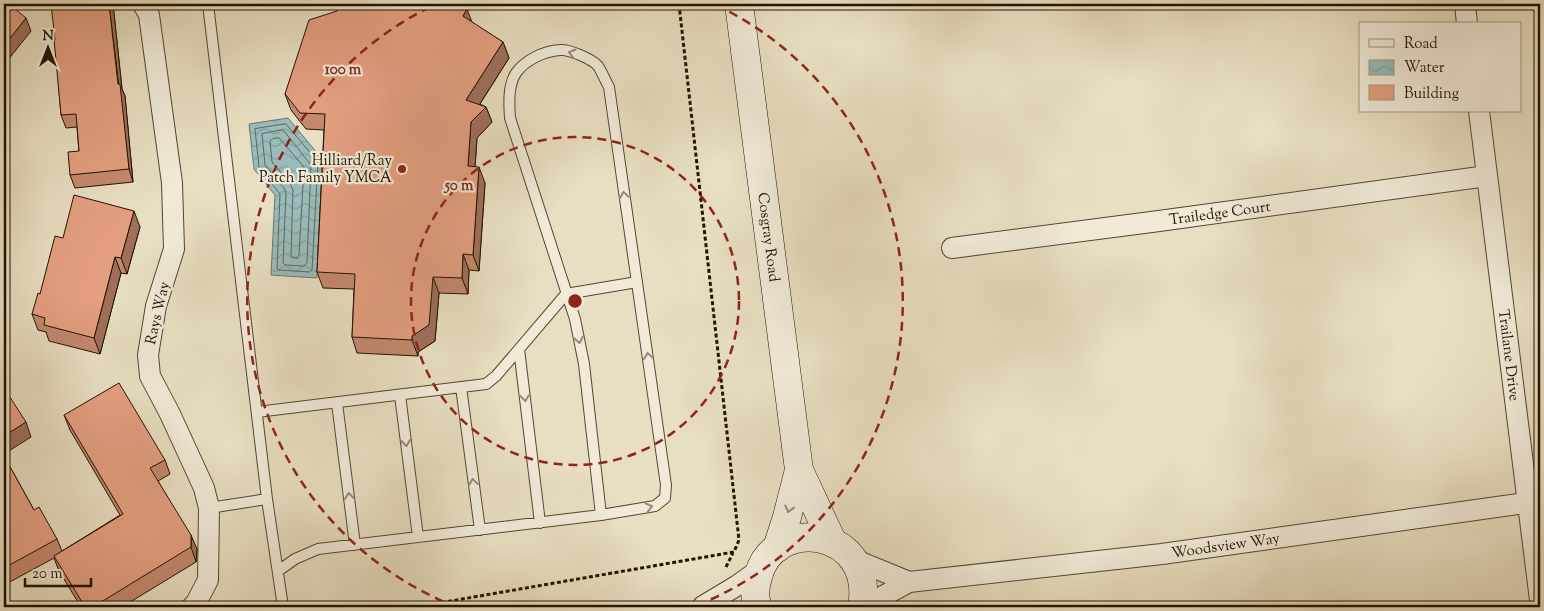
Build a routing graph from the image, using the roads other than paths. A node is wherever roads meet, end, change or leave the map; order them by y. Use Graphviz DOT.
graph roads {
  1 [pos="143,4"];
  2 [pos="208,4"];
  3 [pos="739,4"];
  4 [pos="1465,4"];
  5 [pos="1467,22"];
  6 [pos="1478,112"];
  7 [pos="1487,176"];
  8 [pos="952,248"];
  9 [pos="637,282"];
  10 [pos="566,294"];
  11 [pos="519,349"];
  12 [pos="460,387"];
  13 [pos="400,395"];
  14 [pos="337,403"];
  15 [pos="258,412"];
  16 [pos="799,470"];
  17 [pos="267,499"];
  18 [pos="1534,502"];
  19 [pos="209,508"];
  20 [pos="601,515"];
  21 [pos="540,522"];
  22 [pos="480,530"];
  23 [pos="418,537"];
  24 [pos="355,545"];
  25 [pos="777,548"];
  26 [pos="843,551"];
  27 [pos="759,570"];
  28 [pos="278,571"];
  29 [pos="909,582"];
  30 [pos="1540,600"];
  31 [pos="192,607"];
  32 [pos="283,607"];
  33 [pos="702,607"];
  34 [pos="758,607"];
  35 [pos="862,607"];
  1 -- 19 [label="street, Rays Way"];
  2 -- 15 [label="lane"];
  3 -- 16 [label="main road, Cosgray Road"];
  4 -- 5 [label="street"];
  6 -- 7 [label="street, Trailane Drive"];
  7 -- 8 [label="street, Trailedge Court"];
  7 -- 18 [label="street, Trailane Drive"];
  9 -- 10 [label="lane"];
  9 -- 10 [label="lane, one-way"];
  20 -- 9 [label="lane, one-way"];
  10 -- 11 [label="lane"];
  10 -- 20 [label="lane, one-way"];
  11 -- 12 [label="lane"];
  11 -- 21 [label="lane, one-way"];
  12 -- 13 [label="lane"];
  22 -- 12 [label="lane, one-way"];
  13 -- 14 [label="lane"];
  13 -- 23 [label="lane, one-way"];
  14 -- 15 [label="lane"];
  24 -- 14 [label="lane, one-way"];
  15 -- 17 [label="lane"];
  16 -- 25 [label="main road, Cosgray Road, one-way"];
  16 -- 26 [label="main road, Cosgray Road"];
  17 -- 19 [label="lane"];
  17 -- 28 [label="lane"];
  18 -- 29 [label="street, Woodsview Way"];
  18 -- 30 [label="street, Trailane Drive"];
  19 -- 31 [label="street, Rays Way"];
  20 -- 21 [label="lane"];
  21 -- 22 [label="lane"];
  22 -- 23 [label="lane"];
  23 -- 24 [label="lane"];
  24 -- 28 [label="lane"];
  25 -- 26 [label="main road"];
  25 -- 27 [label="main road"];
  26 -- 29 [label="street, Woodsview Way"];
  26 -- 35 [label="main road, Cosgray Road"];
  27 -- 33 [label="street"];
  27 -- 34 [label="main road"];
  28 -- 32 [label="lane"];
  29 -- 35 [label="street, Woodsview Way"];
}
